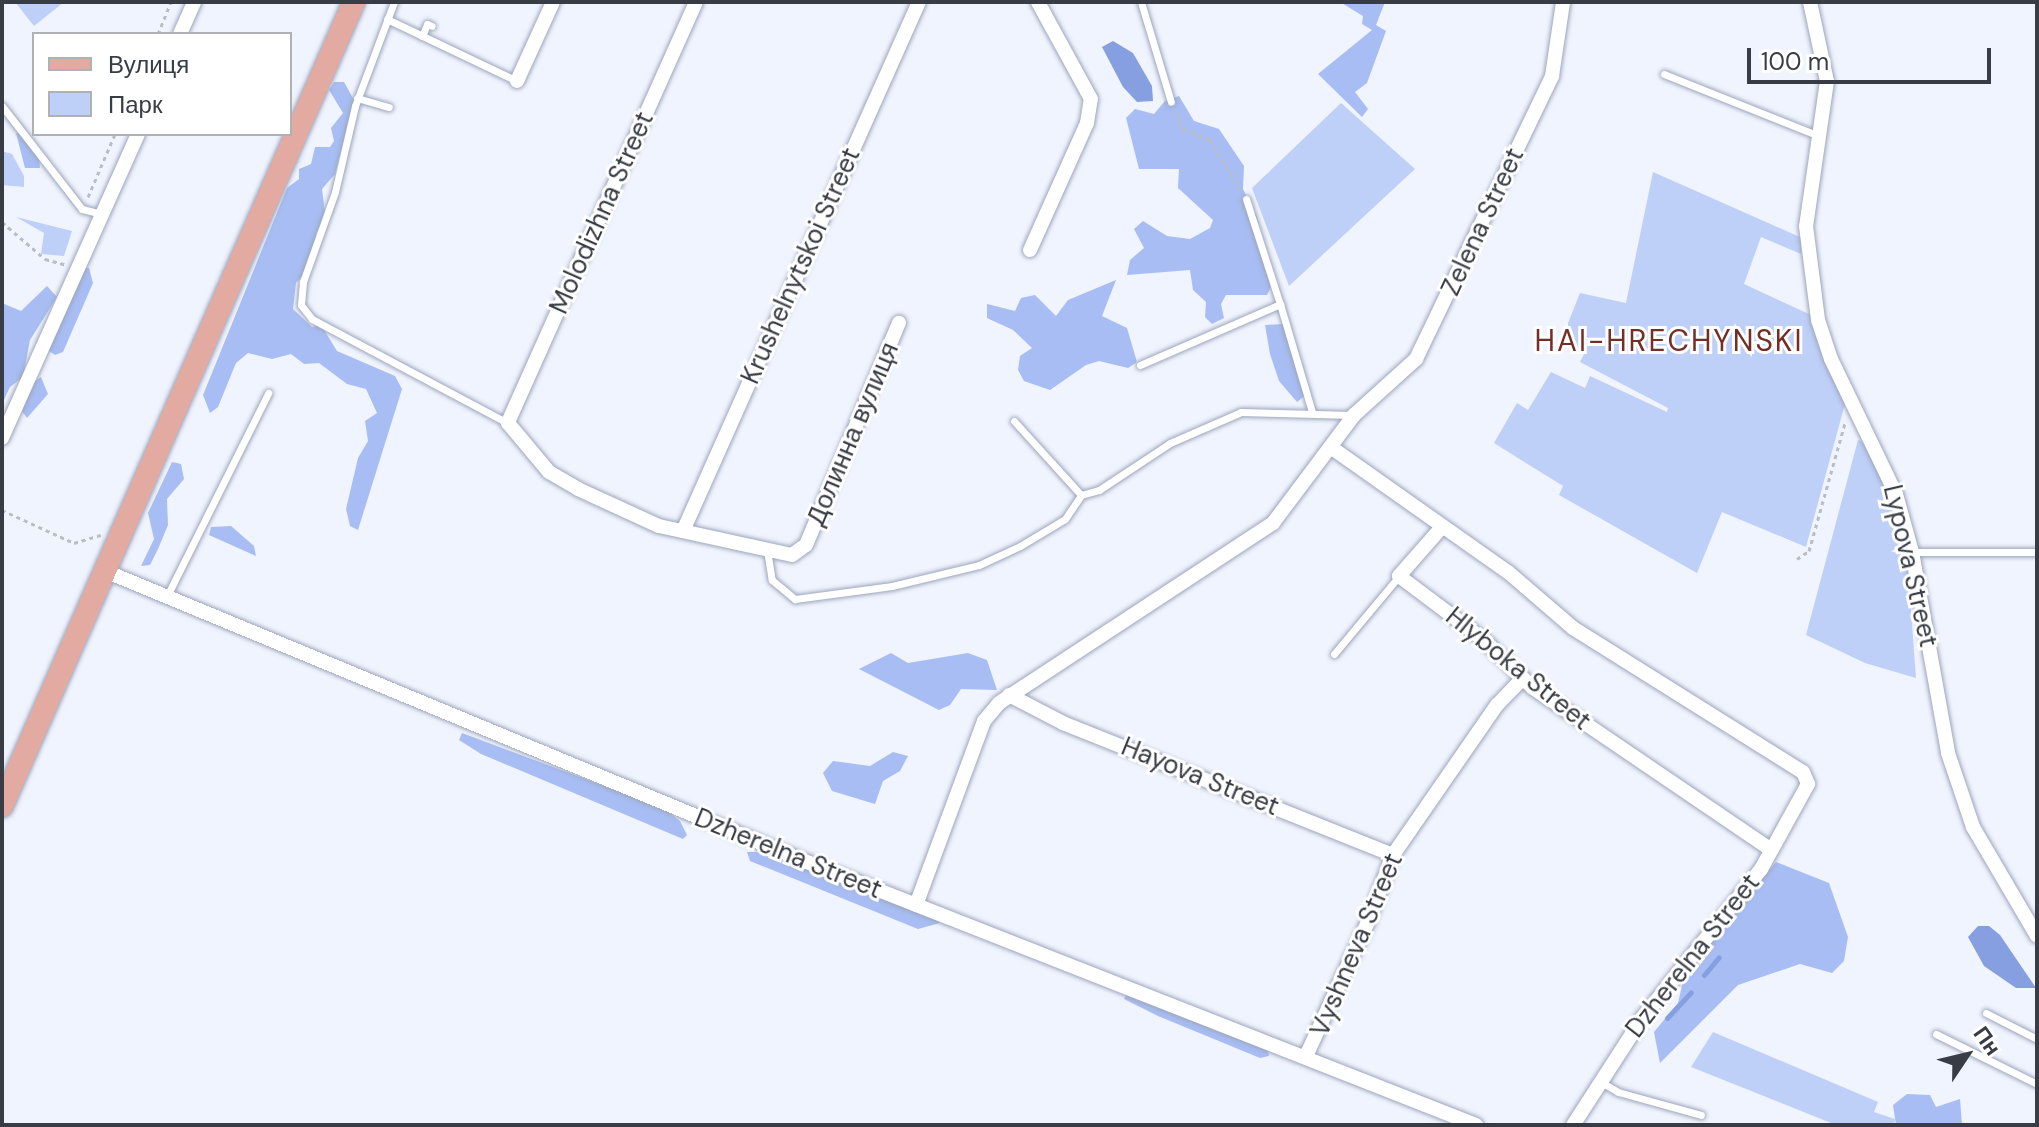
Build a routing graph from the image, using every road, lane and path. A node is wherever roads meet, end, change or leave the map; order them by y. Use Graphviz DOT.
graph roads {
  1 [pos="171,2"];
  2 [pos="194,2"];
  3 [pos="354,2"];
  4 [pos="394,2"];
  5 [pos="553,2"];
  6 [pos="696,2"];
  7 [pos="919,2"];
  8 [pos="1038,2"];
  9 [pos="1141,2"];
  10 [pos="1563,2"];
  11 [pos="1810,2"];
  12 [pos="387,19"];
  13 [pos="432,26"];
  14 [pos="159,32"];
  15 [pos="181,32"];
  16 [pos="422,36"];
  17 [pos="1664,74"];
  18 [pos="517,81"];
  19 [pos="357,98"];
  20 [pos="1171,102"];
  21 [pos="2,106"];
  22 [pos="389,107"];
  23 [pos="137,136"];
  24 [pos="1821,136"];
  25 [pos="1246,199"];
  26 [pos="104,215"];
  27 [pos="2,222"];
  28 [pos="1030,250"];
  29 [pos="69,265"];
  30 [pos="1280,304"];
  31 [pos="899,323"];
  32 [pos="1140,365"];
  33 [pos="268,393"];
  34 [pos="1849,399"];
  35 [pos="1312,412"];
  36 [pos="1354,415"];
  37 [pos="1014,421"];
  38 [pos="508,423"];
  39 [pos="2,438"];
  40 [pos="1332,448"];
  41 [pos="1081,495"];
  42 [pos="2,510"];
  43 [pos="1442,527"];
  44 [pos="683,531"];
  45 [pos="105,537"];
  46 [pos="767,550"];
  47 [pos="1912,552"];
  48 [pos="2037,552"];
  49 [pos="1797,559"];
  50 [pos="105,571"];
  51 [pos="1399,576"];
  52 [pos="167,596"];
  53 [pos="1334,654"];
  54 [pos="1522,679"];
  55 [pos="1009,695"];
  56 [pos="2,806"];
  57 [pos="1771,850"];
  58 [pos="1393,855"];
  59 [pos="916,905"];
  60 [pos="2037,936"];
  61 [pos="1986,1013"];
  62 [pos="1936,1034"];
  63 [pos="2037,1039"];
  64 [pos="1306,1056"];
  65 [pos="1601,1082"];
  66 [pos="2037,1084"];
  67 [pos="1701,1115"];
  68 [pos="1476,1125"];
  69 [pos="1573,1125"];
  1 -- 14 [label="path"];
  2 -- 15 [label="street"];
  3 -- 50 [label="main road"];
  4 -- 12 [label="lane"];
  5 -- 18 [label="street"];
  6 -- 38 [label="street, Molodizhna Street"];
  7 -- 44 [label="street, Krushelnytskoi Street"];
  8 -- 28 [label="street"];
  9 -- 20 [label="lane"];
  10 -- 36 [label="street, Zelena Street"];
  11 -- 24 [label="street, Lypova Street"];
  12 -- 16 [label="lane"];
  12 -- 19 [label="lane"];
  13 -- 16 [label="lane"];
  16 -- 18 [label="lane"];
  17 -- 24 [label="lane"];
  19 -- 22 [label="lane"];
  19 -- 38 [label="lane"];
  20 -- 25 [label="path"];
  21 -- 26 [label="lane"];
  23 -- 26 [label="street"];
  24 -- 34 [label="street, Lypova Street"];
  25 -- 30 [label="lane"];
  26 -- 39 [label="street"];
  27 -- 29 [label="path"];
  30 -- 32 [label="lane"];
  30 -- 35 [label="lane"];
  31 -- 46 [label="street, Долинна вулиця"];
  33 -- 52 [label="lane"];
  34 -- 47 [label="street, Lypova Street"];
  34 -- 49 [label="path"];
  35 -- 36 [label="lane"];
  35 -- 41 [label="lane"];
  36 -- 40 [label="street"];
  37 -- 41 [label="lane"];
  38 -- 44 [label="street"];
  40 -- 43 [label="street"];
  40 -- 55 [label="street"];
  41 -- 46 [label="lane"];
  42 -- 45 [label="path"];
  43 -- 51 [label="street"];
  43 -- 57 [label="street, Dzherelna Street"];
  44 -- 46 [label="street"];
  47 -- 48 [label="lane"];
  47 -- 60 [label="street, Lypova Street"];
  50 -- 52 [label="street, Dzherelna Street"];
  50 -- 56 [label="main road"];
  51 -- 53 [label="lane"];
  51 -- 54 [label="street, Hlyboka Street"];
  52 -- 59 [label="street, Dzherelna Street"];
  54 -- 57 [label="street, Hlyboka Street"];
  54 -- 58 [label="street, Vyshneva Street"];
  55 -- 58 [label="street, Hayova Street"];
  55 -- 59 [label="street"];
  57 -- 65 [label="street, Dzherelna Street"];
  58 -- 64 [label="street, Vyshneva Street"];
  59 -- 64 [label="street, Dzherelna Street"];
  61 -- 63 [label="lane"];
  62 -- 66 [label="lane"];
  64 -- 68 [label="street, Dzherelna Street"];
  65 -- 67 [label="lane"];
  65 -- 69 [label="street, Dzherelna Street"];
}
